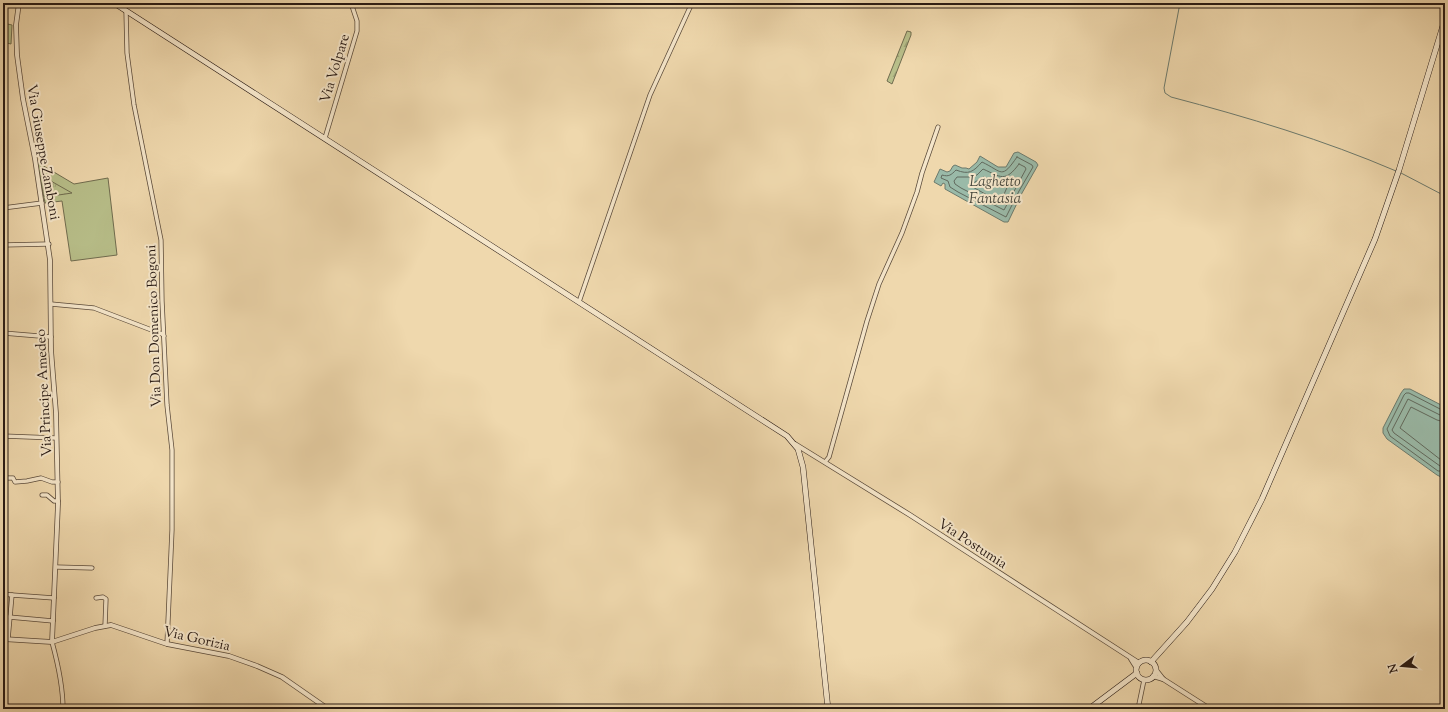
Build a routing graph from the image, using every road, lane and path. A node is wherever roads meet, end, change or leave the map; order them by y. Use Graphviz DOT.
graph roads {
  1 [pos="19,3"];
  2 [pos="114,3"];
  3 [pos="351,3"];
  4 [pos="692,3"];
  5 [pos="126,11"];
  6 [pos="1445,19"];
  7 [pos="938,127"];
  8 [pos="324,138"];
  9 [pos="42,203"];
  10 [pos="3,208"];
  11 [pos="49,244"];
  12 [pos="3,245"];
  13 [pos="579,302"];
  14 [pos="51,304"];
  15 [pos="3,333"];
  16 [pos="51,336"];
  17 [pos="164,336"];
  18 [pos="3,436"];
  19 [pos="56,438"];
  20 [pos="794,444"];
  21 [pos="825,462"];
  22 [pos="3,480"];
  23 [pos="58,482"];
  24 [pos="42,495"];
  25 [pos="58,501"];
  26 [pos="56,567"];
  27 [pos="92,568"];
  28 [pos="3,594"];
  29 [pos="12,595"];
  30 [pos="54,598"];
  31 [pos="96,598"];
  32 [pos="10,617"];
  33 [pos="52,621"];
  34 [pos="105,626"];
  35 [pos="5,639"];
  36 [pos="52,642"];
  37 [pos="167,644"];
  38 [pos="1150,662"];
  39 [pos="1138,665"];
  40 [pos="1156,670"];
  41 [pos="1136,673"];
  42 [pos="1153,676"];
  43 [pos="1163,679"];
  44 [pos="1144,680"];
  45 [pos="63,709"];
  46 [pos="328,709"];
  47 [pos="828,709"];
  48 [pos="1089,709"];
  49 [pos="1138,709"];
  50 [pos="1210,709"];
  1 -- 9 [label="street, Via Giuseppe Zamboni"];
  2 -- 5 [label="main road"];
  3 -- 8 [label="street, Via Volpare"];
  4 -- 13 [label="street"];
  5 -- 8 [label="main road"];
  5 -- 17 [label="street, Via Don Domenico Bogoni"];
  6 -- 38 [label="main road"];
  7 -- 21 [label="street"];
  8 -- 13 [label="main road"];
  9 -- 10 [label="street"];
  9 -- 11 [label="street, Via Giuseppe Zamboni"];
  11 -- 12 [label="street"];
  11 -- 14 [label="street, Via Giuseppe Zamboni"];
  13 -- 20 [label="main road"];
  14 -- 16 [label="street, Via Principe Amedeo"];
  14 -- 17 [label="street"];
  15 -- 16 [label="street"];
  16 -- 19 [label="street, Via Principe Amedeo"];
  17 -- 37 [label="street, Via Don Domenico Bogoni"];
  18 -- 19 [label="street"];
  19 -- 23 [label="street, Via Principe Amedeo"];
  20 -- 21 [label="street, Via Postumia"];
  20 -- 47 [label="main road"];
  21 -- 39 [label="street, Via Postumia"];
  22 -- 23 [label="street, Via Principe Amedeo"];
  23 -- 25 [label="street, Via Principe Amedeo"];
  24 -- 25 [label="street"];
  25 -- 26 [label="street, Via Principe Amedeo"];
  26 -- 27 [label="street"];
  26 -- 30 [label="street, Via Principe Amedeo"];
  28 -- 29 [label="street"];
  29 -- 30 [label="street"];
  29 -- 32 [label="street"];
  30 -- 33 [label="street, Via Principe Amedeo"];
  31 -- 34 [label="street"];
  32 -- 33 [label="street"];
  32 -- 35 [label="street"];
  33 -- 36 [label="street, Via Principe Amedeo"];
  34 -- 36 [label="street, Via Gorizia"];
  34 -- 37 [label="street, Via Gorizia"];
  35 -- 36 [label="street"];
  36 -- 45 [label="street"];
  37 -- 46 [label="street, Via Gorizia"];
  38 -- 39 [label="main road"];
  38 -- 40 [label="main road"];
  39 -- 41 [label="main road"];
  40 -- 42 [label="main road"];
  40 -- 43 [label="street"];
  41 -- 44 [label="main road"];
  41 -- 48 [label="main road"];
  42 -- 43 [label="street"];
  42 -- 44 [label="main road"];
  43 -- 50 [label="street"];
  44 -- 49 [label="street"];
}
